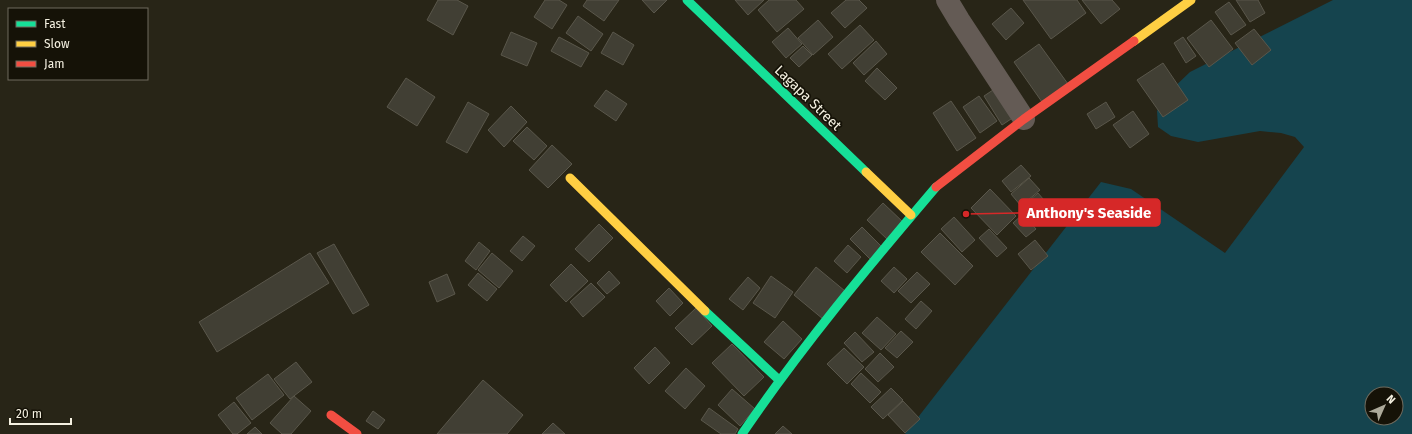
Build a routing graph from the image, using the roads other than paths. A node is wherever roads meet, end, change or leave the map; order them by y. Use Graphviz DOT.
graph roads {
  1 [pos="687,0"];
  2 [pos="947,0"];
  3 [pos="1191,0"];
  4 [pos="1024,119"];
  5 [pos="570,178"];
  6 [pos="911,215"];
  7 [pos="779,380"];
  8 [pos="331,415"];
  9 [pos="357,434"];
  10 [pos="742,434"];
  1 -- 6 [label="street, Lagapa Street"];
  2 -- 4 [label="street"];
  3 -- 4 [label="street"];
  4 -- 6 [label="street"];
  5 -- 7 [label="street"];
  6 -- 7 [label="street"];
  7 -- 10 [label="street"];
  8 -- 9 [label="street"];
}
